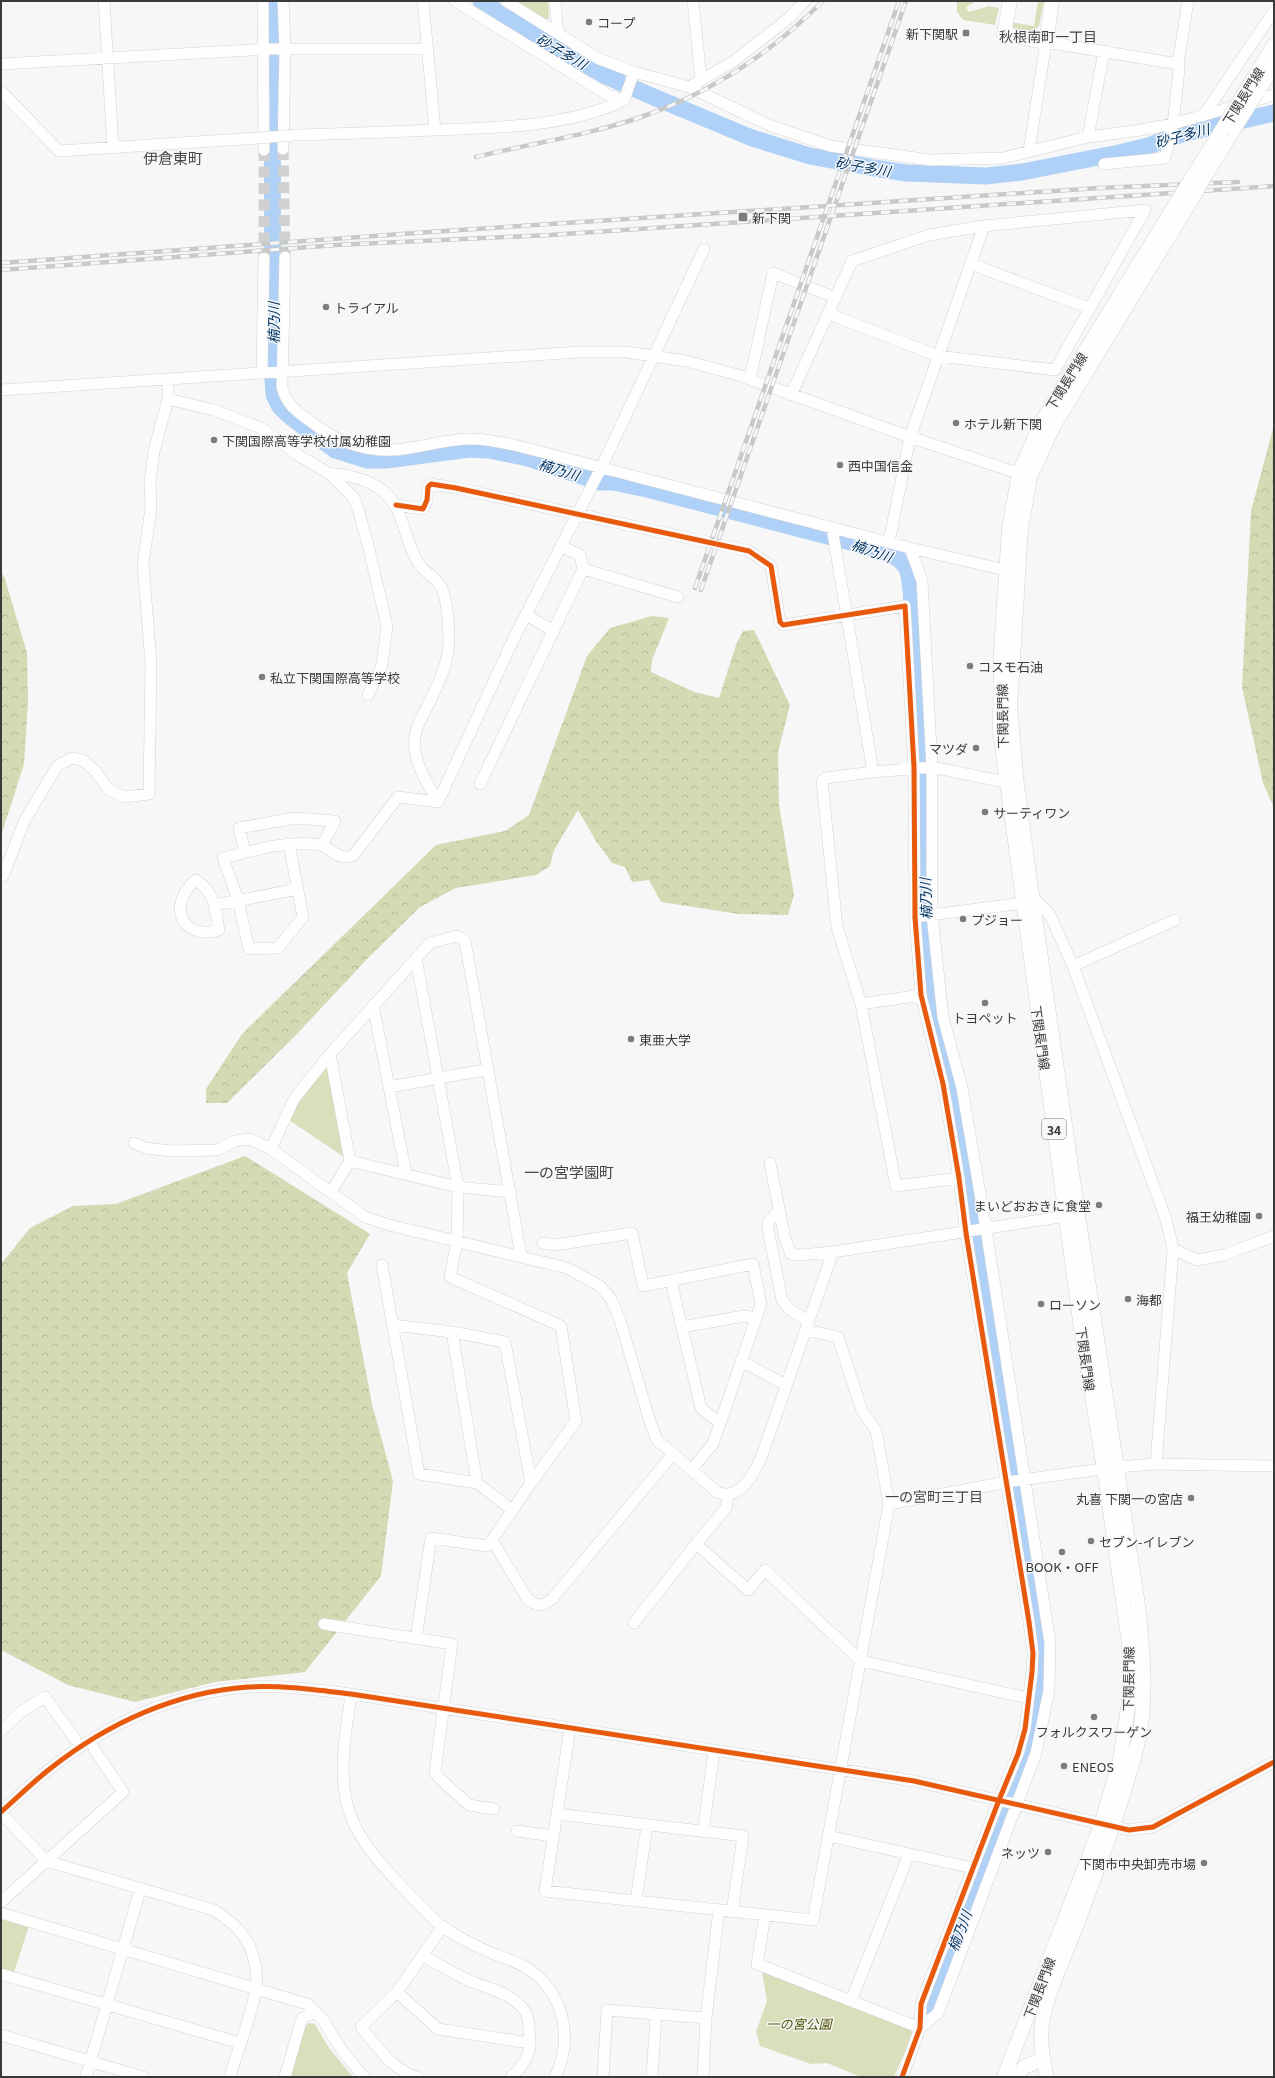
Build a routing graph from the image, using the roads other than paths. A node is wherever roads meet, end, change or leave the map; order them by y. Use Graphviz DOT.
graph roads {
  1 [pos="104,1"];
  2 [pos="263,1"];
  3 [pos="283,1"];
  4 [pos="423,1"];
  5 [pos="455,1"];
  6 [pos="506,1"];
  7 [pos="555,1"];
  8 [pos="693,1"];
  9 [pos="805,1"];
  10 [pos="1010,1"];
  11 [pos="1052,1"];
  12 [pos="1188,1"];
  13 [pos="1274,11"];
  14 [pos="558,33"];
  15 [pos="1046,42"];
  16 [pos="1274,45"];
  17 [pos="274,49"];
  18 [pos="428,49"];
  19 [pos="1104,51"];
  20 [pos="107,58"];
  21 [pos="1,64"];
  22 [pos="1178,64"];
  23 [pos="1274,66"];
  24 [pos="633,74"];
  25 [pos="701,79"];
  26 [pos="690,87"];
  27 [pos="1,91"];
  28 [pos="1252,92"];
  29 [pos="1274,95"];
  30 [pos="626,98"];
  31 [pos="1203,116"];
  32 [pos="1172,127"];
  33 [pos="435,130"];
  34 [pos="1088,137"];
  35 [pos="113,147"];
  36 [pos="283,149"];
  37 [pos="264,150"];
  38 [pos="1029,151"];
  39 [pos="1104,164"];
  40 [pos="1199,176"];
  41 [pos="984,226"];
  42 [pos="704,249"];
  43 [pos="264,258"];
  44 [pos="285,258"];
  45 [pos="971,264"];
  46 [pos="836,298"];
  47 [pos="1089,308"];
  48 [pos="829,314"];
  49 [pos="653,356"];
  50 [pos="938,356"];
  51 [pos="283,372"];
  52 [pos="262,373"];
  53 [pos="168,379"];
  54 [pos="750,379"];
  55 [pos="1,390"];
  56 [pos="791,395"];
  57 [pos="168,398"];
  58 [pos="910,437"];
  59 [pos="601,468"];
  60 [pos="330,474"];
  61 [pos="1025,475"];
  62 [pos="396,504"];
  63 [pos="577,513"];
  64 [pos="832,528"];
  65 [pos="889,542"];
  66 [pos="561,546"];
  67 [pos="910,548"];
  68 [pos="583,569"];
  69 [pos="1012,571"];
  70 [pos="678,597"];
  71 [pos="846,614"];
  72 [pos="526,615"];
  73 [pos="554,631"];
  74 [pos="368,696"];
  75 [pos="914,767"];
  76 [pos="932,767"];
  77 [pos="873,772"];
  78 [pos="480,784"];
  79 [pos="1012,784"];
  80 [pos="438,802"];
  81 [pos="289,844"];
  82 [pos="322,845"];
  83 [pos="245,852"];
  84 [pos="3,876"];
  85 [pos="298,889"];
  86 [pos="238,900"];
  87 [pos="1029,900"];
  88 [pos="215,905"];
  89 [pos="932,915"];
  90 [pos="916,917"];
  91 [pos="1175,920"];
  92 [pos="416,958"];
  93 [pos="1072,966"];
  94 [pos="921,994"];
  95 [pos="862,1004"];
  96 [pos="373,1006"];
  97 [pos="330,1054"];
  98 [pos="484,1070"];
  99 [pos="438,1078"];
  100 [pos="389,1087"];
  101 [pos="134,1143"];
  102 [pos="271,1149"];
  103 [pos="350,1162"];
  104 [pos="770,1163"];
  105 [pos="406,1174"];
  106 [pos="959,1178"];
  107 [pos="458,1187"];
  108 [pos="331,1192"];
  109 [pos="511,1192"];
  110 [pos="779,1210"];
  111 [pos="1072,1216"];
  112 [pos="984,1230"];
  113 [pos="968,1233"];
  114 [pos="1274,1236"];
  115 [pos="457,1241"];
  116 [pos="543,1243"];
  117 [pos="1173,1248"];
  118 [pos="833,1252"];
  119 [pos="522,1256"];
  120 [pos="382,1265"];
  121 [pos="671,1281"];
  122 [pos="756,1318"];
  123 [pos="393,1325"];
  124 [pos="807,1325"];
  125 [pos="682,1327"];
  126 [pos="452,1332"];
  127 [pos="741,1361"];
  128 [pos="786,1385"];
  129 [pos="720,1423"];
  130 [pos="674,1454"];
  131 [pos="1156,1464"];
  132 [pos="1274,1466"];
  133 [pos="1110,1468"];
  134 [pos="691,1470"];
  135 [pos="1024,1480"];
  136 [pos="477,1482"];
  137 [pos="1008,1482"];
  138 [pos="530,1483"];
  139 [pos="728,1495"];
  140 [pos="889,1504"];
  141 [pos="512,1510"];
  142 [pos="492,1540"];
  143 [pos="696,1544"];
  144 [pos="634,1623"];
  145 [pos="324,1624"];
  146 [pos="416,1639"];
  147 [pos="862,1661"];
  148 [pos="351,1694"];
  149 [pos="1028,1698"];
  150 [pos="444,1708"];
  151 [pos="570,1729"];
  152 [pos="1,1731"];
  153 [pos="75,1738"];
  154 [pos="94,1749"];
  155 [pos="713,1759"];
  156 [pos="1274,1762"];
  157 [pos="840,1770"];
  158 [pos="1000,1801"];
  159 [pos="1016,1804"];
  160 [pos="494,1809"];
  161 [pos="1,1812"];
  162 [pos="557,1814"];
  163 [pos="647,1826"];
  164 [pos="1107,1826"];
  165 [pos="517,1831"];
  166 [pos="703,1832"];
  167 [pos="553,1836"];
  168 [pos="828,1836"];
  169 [pos="909,1854"];
  170 [pos="46,1861"];
  171 [pos="973,1868"];
  172 [pos="140,1890"];
  173 [pos="636,1901"];
  174 [pos="1,1902"];
  175 [pos="720,1910"];
  176 [pos="732,1912"];
  177 [pos="1,1913"];
  178 [pos="765,1915"];
  179 [pos="443,1926"];
  180 [pos="124,1948"];
  181 [pos="423,1956"];
  182 [pos="1,1974"];
  183 [pos="256,1988"];
  184 [pos="397,1992"];
  185 [pos="851,2001"];
  186 [pos="107,2004"];
  187 [pos="316,2012"];
  188 [pos="656,2015"];
  189 [pos="706,2018"];
  190 [pos="920,2028"];
  191 [pos="1,2035"];
  192 [pos="240,2043"];
  193 [pos="530,2043"];
  194 [pos="90,2062"];
  195 [pos="1046,2070"];
  196 [pos="86,2077"];
  197 [pos="143,2077"];
  198 [pos="230,2077"];
  199 [pos="285,2077"];
  200 [pos="364,2077"];
  201 [pos="417,2077"];
  202 [pos="511,2077"];
  203 [pos="555,2077"];
  204 [pos="603,2077"];
  205 [pos="652,2077"];
  206 [pos="702,2077"];
  207 [pos="902,2077"];
  208 [pos="1004,2077"];
  209 [pos="1016,2077"];
  1 -- 20 [label="street"];
  2 -- 17 [label="street"];
  3 -- 17 [label="street"];
  4 -- 18 [label="street"];
  5 -- 30 [label="street"];
  6 -- 14 [label="street"];
  7 -- 14 [label="street"];
  8 -- 25 [label="street"];
  9 -- 25 [label="street"];
  10 -- 15 [label="main road"];
  11 -- 15 [label="main road"];
  12 -- 22 [label="street"];
  13 -- 31 [label="street"];
  14 -- 24 [label="street"];
  15 -- 19 [label="street"];
  15 -- 38 [label="street"];
  16 -- 28 [label="main road, 下関長門線 / 34"];
  17 -- 18 [label="street"];
  17 -- 20 [label="street"];
  17 -- 36 [label="street"];
  17 -- 37 [label="street"];
  18 -- 33 [label="street"];
  19 -- 22 [label="street"];
  19 -- 34 [label="street"];
  20 -- 21 [label="street"];
  20 -- 35 [label="street"];
  22 -- 32 [label="street"];
  23 -- 28 [label="main road, 下関長門線 / 34"];
  24 -- 26 [label="street"];
  24 -- 30 [label="street"];
  25 -- 26 [label="street"];
  26 -- 38 [label="street"];
  27 -- 35 [label="street"];
  28 -- 40 [label="main road, 下関長門線 / 34, bridge"];
  28 -- 40 [label="main road, 下関長門線 / 34, bridge"];
  29 -- 31 [label="street"];
  30 -- 33 [label="street"];
  31 -- 32 [label="street"];
  32 -- 34 [label="street"];
  32 -- 39 [label="street"];
  33 -- 35 [label="street, bridge"];
  34 -- 38 [label="street"];
  40 -- 61 [label="main road, 下関長門線 / 34, bridge"];
  41 -- 45 [label="street"];
  41 -- 46 [label="street"];
  41 -- 47 [label="street"];
  42 -- 49 [label="street"];
  43 -- 52 [label="street"];
  44 -- 51 [label="street"];
  45 -- 47 [label="street"];
  45 -- 50 [label="street"];
  46 -- 48 [label="street"];
  46 -- 54 [label="street"];
  47 -- 50 [label="street"];
  48 -- 50 [label="street"];
  48 -- 56 [label="street"];
  49 -- 51 [label="street"];
  49 -- 54 [label="street"];
  49 -- 59 [label="street"];
  50 -- 58 [label="street"];
  51 -- 52 [label="street"];
  51 -- 59 [label="street"];
  52 -- 53 [label="street"];
  53 -- 55 [label="street"];
  53 -- 57 [label="street"];
  54 -- 56 [label="street"];
  56 -- 58 [label="street"];
  57 -- 60 [label="street"];
  57 -- 84 [label="street"];
  58 -- 61 [label="street"];
  58 -- 65 [label="street"];
  59 -- 63 [label="street"];
  59 -- 64 [label="street"];
  60 -- 62 [label="street"];
  60 -- 74 [label="street"];
  61 -- 69 [label="main road, 下関長門線 / 34"];
  62 -- 63 [label="street"];
  62 -- 80 [label="street"];
  63 -- 66 [label="street"];
  63 -- 71 [label="street"];
  64 -- 65 [label="street"];
  64 -- 71 [label="street"];
  65 -- 67 [label="street"];
  66 -- 68 [label="street"];
  66 -- 72 [label="street"];
  67 -- 69 [label="street"];
  67 -- 76 [label="street"];
  68 -- 70 [label="street"];
  68 -- 73 [label="street"];
  69 -- 79 [label="main road, 下関長門線 / 34"];
  71 -- 75 [label="street"];
  71 -- 77 [label="street"];
  72 -- 73 [label="street"];
  72 -- 80 [label="street"];
  73 -- 78 [label="street"];
  75 -- 76 [label="street"];
  75 -- 77 [label="street"];
  75 -- 90 [label="street"];
  76 -- 79 [label="street"];
  76 -- 89 [label="street"];
  77 -- 95 [label="street"];
  79 -- 87 [label="main road, 下関長門線 / 34"];
  80 -- 82 [label="street"];
  81 -- 82 [label="street"];
  81 -- 83 [label="street"];
  81 -- 85 [label="street"];
  82 -- 83 [label="street"];
  83 -- 86 [label="street"];
  85 -- 86 [label="street"];
  85 -- 86 [label="street"];
  86 -- 88 [label="street"];
  87 -- 89 [label="street"];
  87 -- 93 [label="street"];
  87 -- 111 [label="main road, 下関長門線 / 34"];
  88 -- 88 [label="street"];
  89 -- 90 [label="street"];
  89 -- 112 [label="street"];
  90 -- 94 [label="street"];
  91 -- 93 [label="street"];
  92 -- 96 [label="street"];
  92 -- 99 [label="street"];
  92 -- 109 [label="street"];
  93 -- 117 [label="street"];
  94 -- 95 [label="street"];
  94 -- 106 [label="street"];
  95 -- 106 [label="street"];
  96 -- 97 [label="street"];
  96 -- 100 [label="street"];
  97 -- 102 [label="street"];
  97 -- 103 [label="street"];
  98 -- 99 [label="street"];
  99 -- 100 [label="street"];
  99 -- 107 [label="street"];
  100 -- 105 [label="street"];
  101 -- 102 [label="street"];
  102 -- 108 [label="street"];
  103 -- 105 [label="street"];
  103 -- 108 [label="street"];
  104 -- 110 [label="street"];
  105 -- 107 [label="street"];
  106 -- 113 [label="street"];
  107 -- 109 [label="street"];
  107 -- 115 [label="street"];
  108 -- 115 [label="street"];
  109 -- 119 [label="street"];
  110 -- 118 [label="street"];
  110 -- 124 [label="street"];
  111 -- 112 [label="street"];
  111 -- 133 [label="main road, 下関長門線 / 34"];
  112 -- 113 [label="street"];
  112 -- 135 [label="street"];
  113 -- 118 [label="street"];
  113 -- 137 [label="street"];
  114 -- 117 [label="street"];
  115 -- 119 [label="street"];
  115 -- 138 [label="street"];
  116 -- 121 [label="street"];
  117 -- 131 [label="street"];
  118 -- 124 [label="street"];
  119 -- 130 [label="street"];
  120 -- 123 [label="street"];
  121 -- 122 [label="street"];
  121 -- 125 [label="street"];
  122 -- 125 [label="street"];
  122 -- 127 [label="street"];
  123 -- 126 [label="street"];
  123 -- 136 [label="street"];
  124 -- 128 [label="street"];
  124 -- 140 [label="street"];
  125 -- 129 [label="street"];
  126 -- 136 [label="street"];
  126 -- 138 [label="street"];
  127 -- 128 [label="street"];
  127 -- 129 [label="street"];
  128 -- 139 [label="street"];
  129 -- 134 [label="street"];
  130 -- 134 [label="street"];
  130 -- 142 [label="street"];
  131 -- 132 [label="street"];
  131 -- 133 [label="street"];
  133 -- 135 [label="street"];
  133 -- 164 [label="main road, 下関長門線 / 34"];
  134 -- 139 [label="street"];
  135 -- 137 [label="street"];
  135 -- 159 [label="street"];
  136 -- 141 [label="street"];
  137 -- 140 [label="street"];
  137 -- 149 [label="street"];
  138 -- 141 [label="street"];
  139 -- 143 [label="street"];
  140 -- 147 [label="street"];
  141 -- 142 [label="street"];
  142 -- 146 [label="street"];
  143 -- 144 [label="street"];
  143 -- 147 [label="street"];
  145 -- 146 [label="street"];
  146 -- 150 [label="street"];
  147 -- 149 [label="street"];
  147 -- 157 [label="street"];
  148 -- 150 [label="street"];
  148 -- 161 [label="street"];
  148 -- 179 [label="street"];
  149 -- 158 [label="street"];
  150 -- 151 [label="street"];
  150 -- 160 [label="street"];
  151 -- 157 [label="street"];
  151 -- 162 [label="street"];
  152 -- 153 [label="street"];
  154 -- 170 [label="street"];
  155 -- 166 [label="street"];
  156 -- 164 [label="street"];
  157 -- 158 [label="street"];
  157 -- 168 [label="street"];
  158 -- 159 [label="street"];
  158 -- 171 [label="street"];
  159 -- 164 [label="street"];
  159 -- 190 [label="street"];
  161 -- 170 [label="street"];
  162 -- 163 [label="street"];
  162 -- 167 [label="street"];
  163 -- 166 [label="street"];
  163 -- 173 [label="street"];
  164 -- 195 [label="main road, 下関長門線 / 34"];
  164 -- 208 [label="main road, 下関長門線 / 34"];
  165 -- 167 [label="street"];
  166 -- 176 [label="street"];
  167 -- 173 [label="street"];
  168 -- 169 [label="street"];
  168 -- 178 [label="street"];
  169 -- 171 [label="street"];
  169 -- 185 [label="street"];
  170 -- 172 [label="street"];
  170 -- 174 [label="street"];
  171 -- 190 [label="street"];
  172 -- 180 [label="street"];
  172 -- 183 [label="street"];
  173 -- 175 [label="street"];
  175 -- 176 [label="street"];
  175 -- 189 [label="street"];
  176 -- 178 [label="street"];
  177 -- 180 [label="street"];
  178 -- 185 [label="street"];
  179 -- 181 [label="street"];
  179 -- 203 [label="street"];
  180 -- 183 [label="street"];
  180 -- 186 [label="street"];
  181 -- 184 [label="street"];
  181 -- 193 [label="street"];
  182 -- 186 [label="street"];
  183 -- 187 [label="street"];
  183 -- 192 [label="street"];
  184 -- 193 [label="street"];
  184 -- 201 [label="street"];
  185 -- 190 [label="street"];
  186 -- 192 [label="street"];
  186 -- 194 [label="street"];
  187 -- 199 [label="street"];
  187 -- 200 [label="street"];
  188 -- 189 [label="street"];
  188 -- 204 [label="street"];
  188 -- 205 [label="street"];
  189 -- 206 [label="street"];
  190 -- 207 [label="street"];
  191 -- 194 [label="street"];
  192 -- 198 [label="street"];
  193 -- 202 [label="street"];
  194 -- 196 [label="street"];
  194 -- 197 [label="street"];
  195 -- 209 [label="main road, 下関長門線 / 34"];
}
